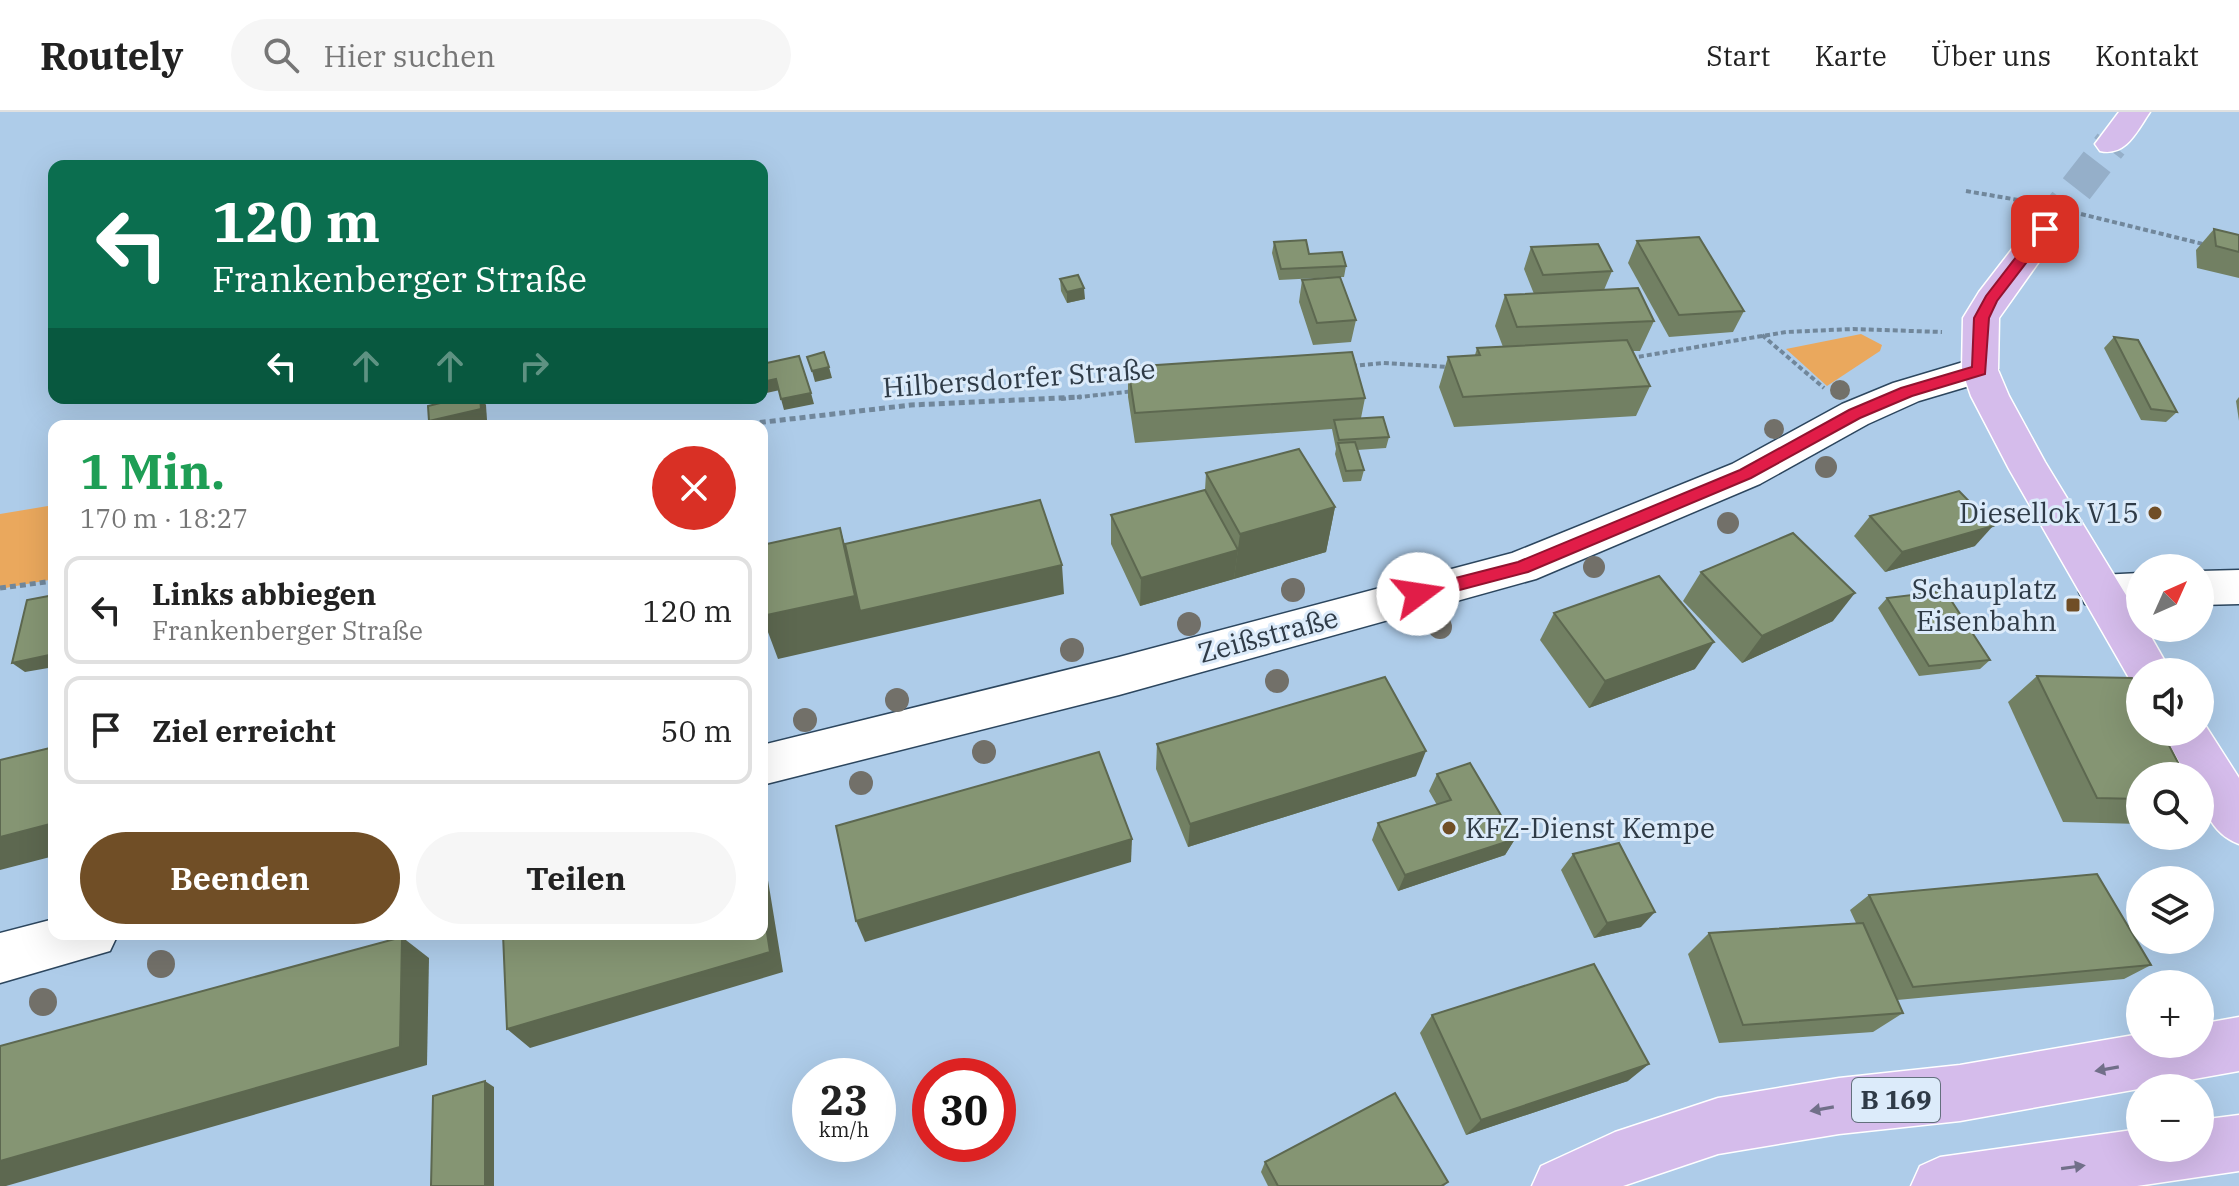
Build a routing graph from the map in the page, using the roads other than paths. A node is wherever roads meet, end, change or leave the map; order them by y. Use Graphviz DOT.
graph roads {
  1 [pos="2129,114"];
  2 [pos="2111,144"];
  3 [pos="2041,216"];
  4 [pos="1979,352"];
  5 [pos="2239,587"];
  6 [pos="2214,588"];
  7 [pos="2120,591"];
  8 [pos="2144,658"];
  9 [pos="2194,746"];
  10 [pos="768,764"];
  11 [pos="2239,822"];
  12 [pos="69,940"];
  13 [pos="0,958"];
  14 [pos="2239,1044"];
  15 [pos="2239,1143"];
  16 [pos="1561,1186"];
  17 [pos="1940,1186"];
  1 -- 2 [label="main road"];
  3 -- 4 [label="main road"];
  4 -- 7 [label="main road"];
  4 -- 10 [label="street, Zeißstraße"];
  5 -- 6 [label="street"];
  7 -- 8 [label="main road"];
  9 -- 11 [label="main road"];
  12 -- 13 [label="street"];
  14 -- 16 [label="main road, B 169, one-way"];
  17 -- 15 [label="main road, one-way"];
}
